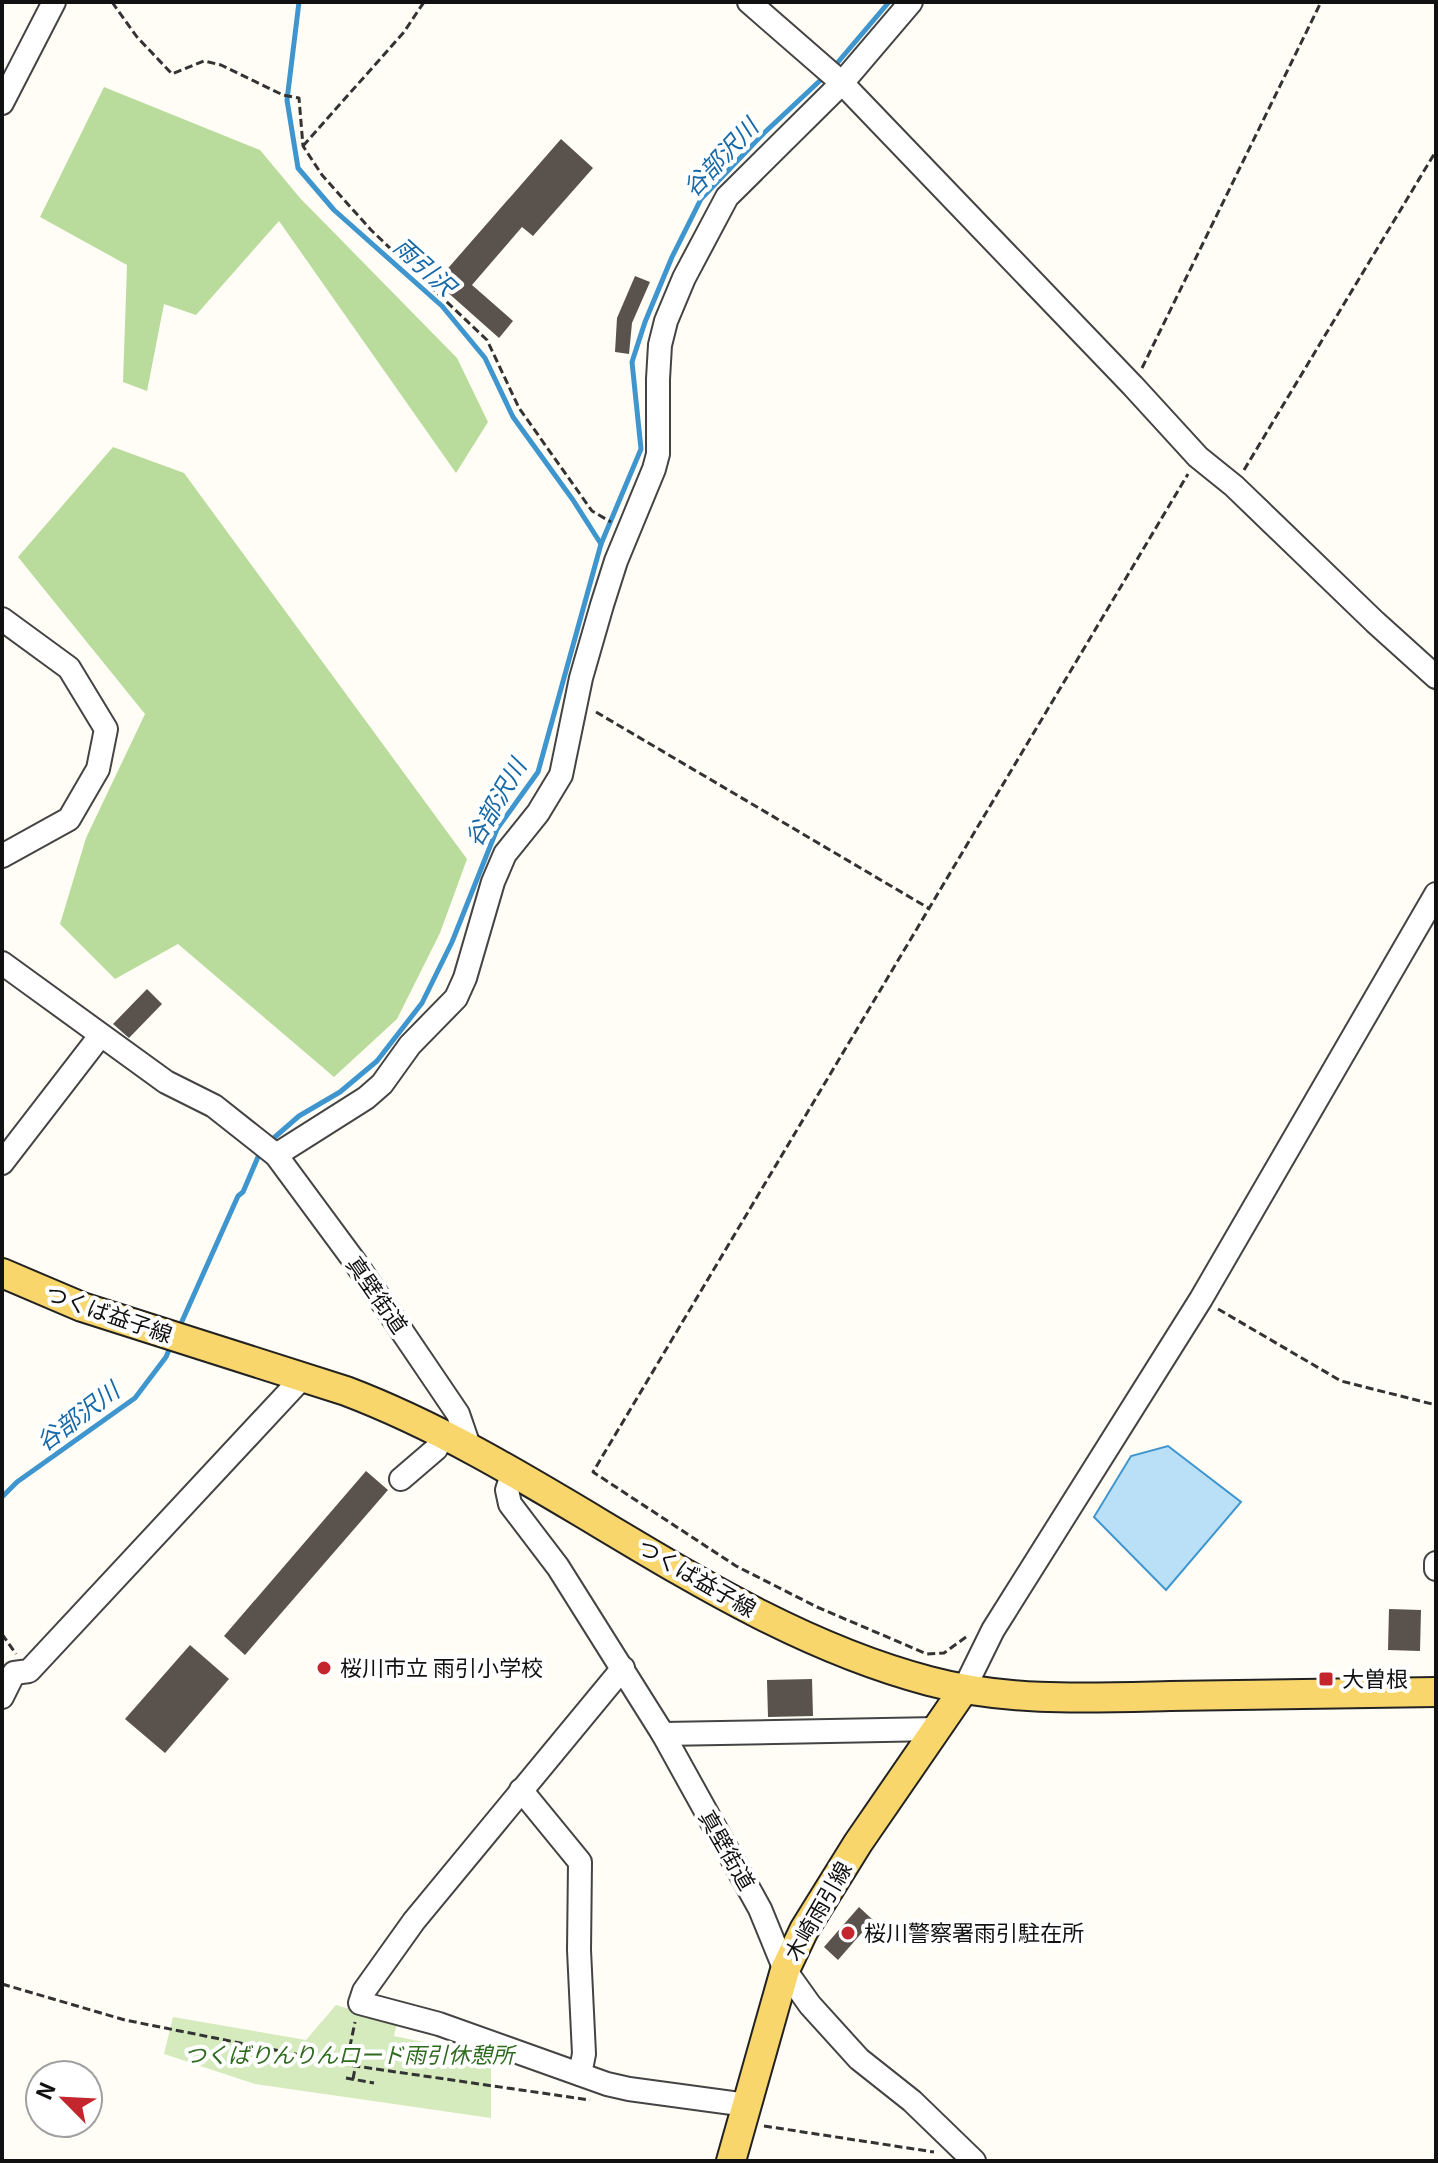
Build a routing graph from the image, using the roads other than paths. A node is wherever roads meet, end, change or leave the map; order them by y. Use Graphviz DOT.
graph roads {
  1 [pos="54,2"];
  2 [pos="749,2"];
  3 [pos="911,2"];
  4 [pos="842,83"];
  5 [pos="2,103"];
  6 [pos="2,619"];
  7 [pos="1436,677"];
  8 [pos="2,856"];
  9 [pos="1436,894"];
  10 [pos="2,963"];
  11 [pos="100,1036"];
  12 [pos="269,1148"];
  13 [pos="2,1163"];
  14 [pos="2,1273"];
  15 [pos="303,1377"];
  16 [pos="444,1434"];
  17 [pos="469,1446"];
  18 [pos="513,1471"];
  19 [pos="401,1479"];
  20 [pos="623,1668"];
  21 [pos="964,1689"];
  22 [pos="1436,1692"];
  23 [pos="2,1697"];
  24 [pos="937,1729"];
  25 [pos="663,1734"];
  26 [pos="521,1790"];
  27 [pos="785,1970"];
  28 [pos="580,2074"];
  29 [pos="752,2115"];
  30 [pos="731,2161"];
  31 [pos="974,2161"];
  1 -- 5 [label="street"];
  2 -- 4 [label="street"];
  3 -- 4 [label="street"];
  4 -- 7 [label="street"];
  4 -- 12 [label="street"];
  6 -- 8 [label="street"];
  9 -- 21 [label="street"];
  10 -- 11 [label="street, 真壁街道"];
  11 -- 12 [label="street, 真壁街道"];
  11 -- 13 [label="street"];
  12 -- 17 [label="street, 真壁街道"];
  14 -- 15 [label="main road, つくば益子線"];
  15 -- 16 [label="main road, つくば益子線"];
  15 -- 23 [label="street"];
  16 -- 17 [label="main road, つくば益子線"];
  16 -- 19 [label="street"];
  17 -- 18 [label="main road, つくば益子線"];
  18 -- 20 [label="street"];
  18 -- 21 [label="main road, つくば益子線"];
  20 -- 25 [label="street, 真壁街道"];
  20 -- 26 [label="street"];
  21 -- 22 [label="main road, つくば益子線"];
  21 -- 24 [label="main road, 木崎雨引線"];
  24 -- 25 [label="street"];
  24 -- 27 [label="main road, 木崎雨引線"];
  25 -- 27 [label="street, 真壁街道"];
  26 -- 28 [label="street"];
  26 -- 28 [label="street"];
  27 -- 29 [label="main road, 木崎雨引線"];
  27 -- 31 [label="street, 真壁街道"];
  28 -- 29 [label="street"];
  29 -- 30 [label="main road, 木崎雨引線"];
}
